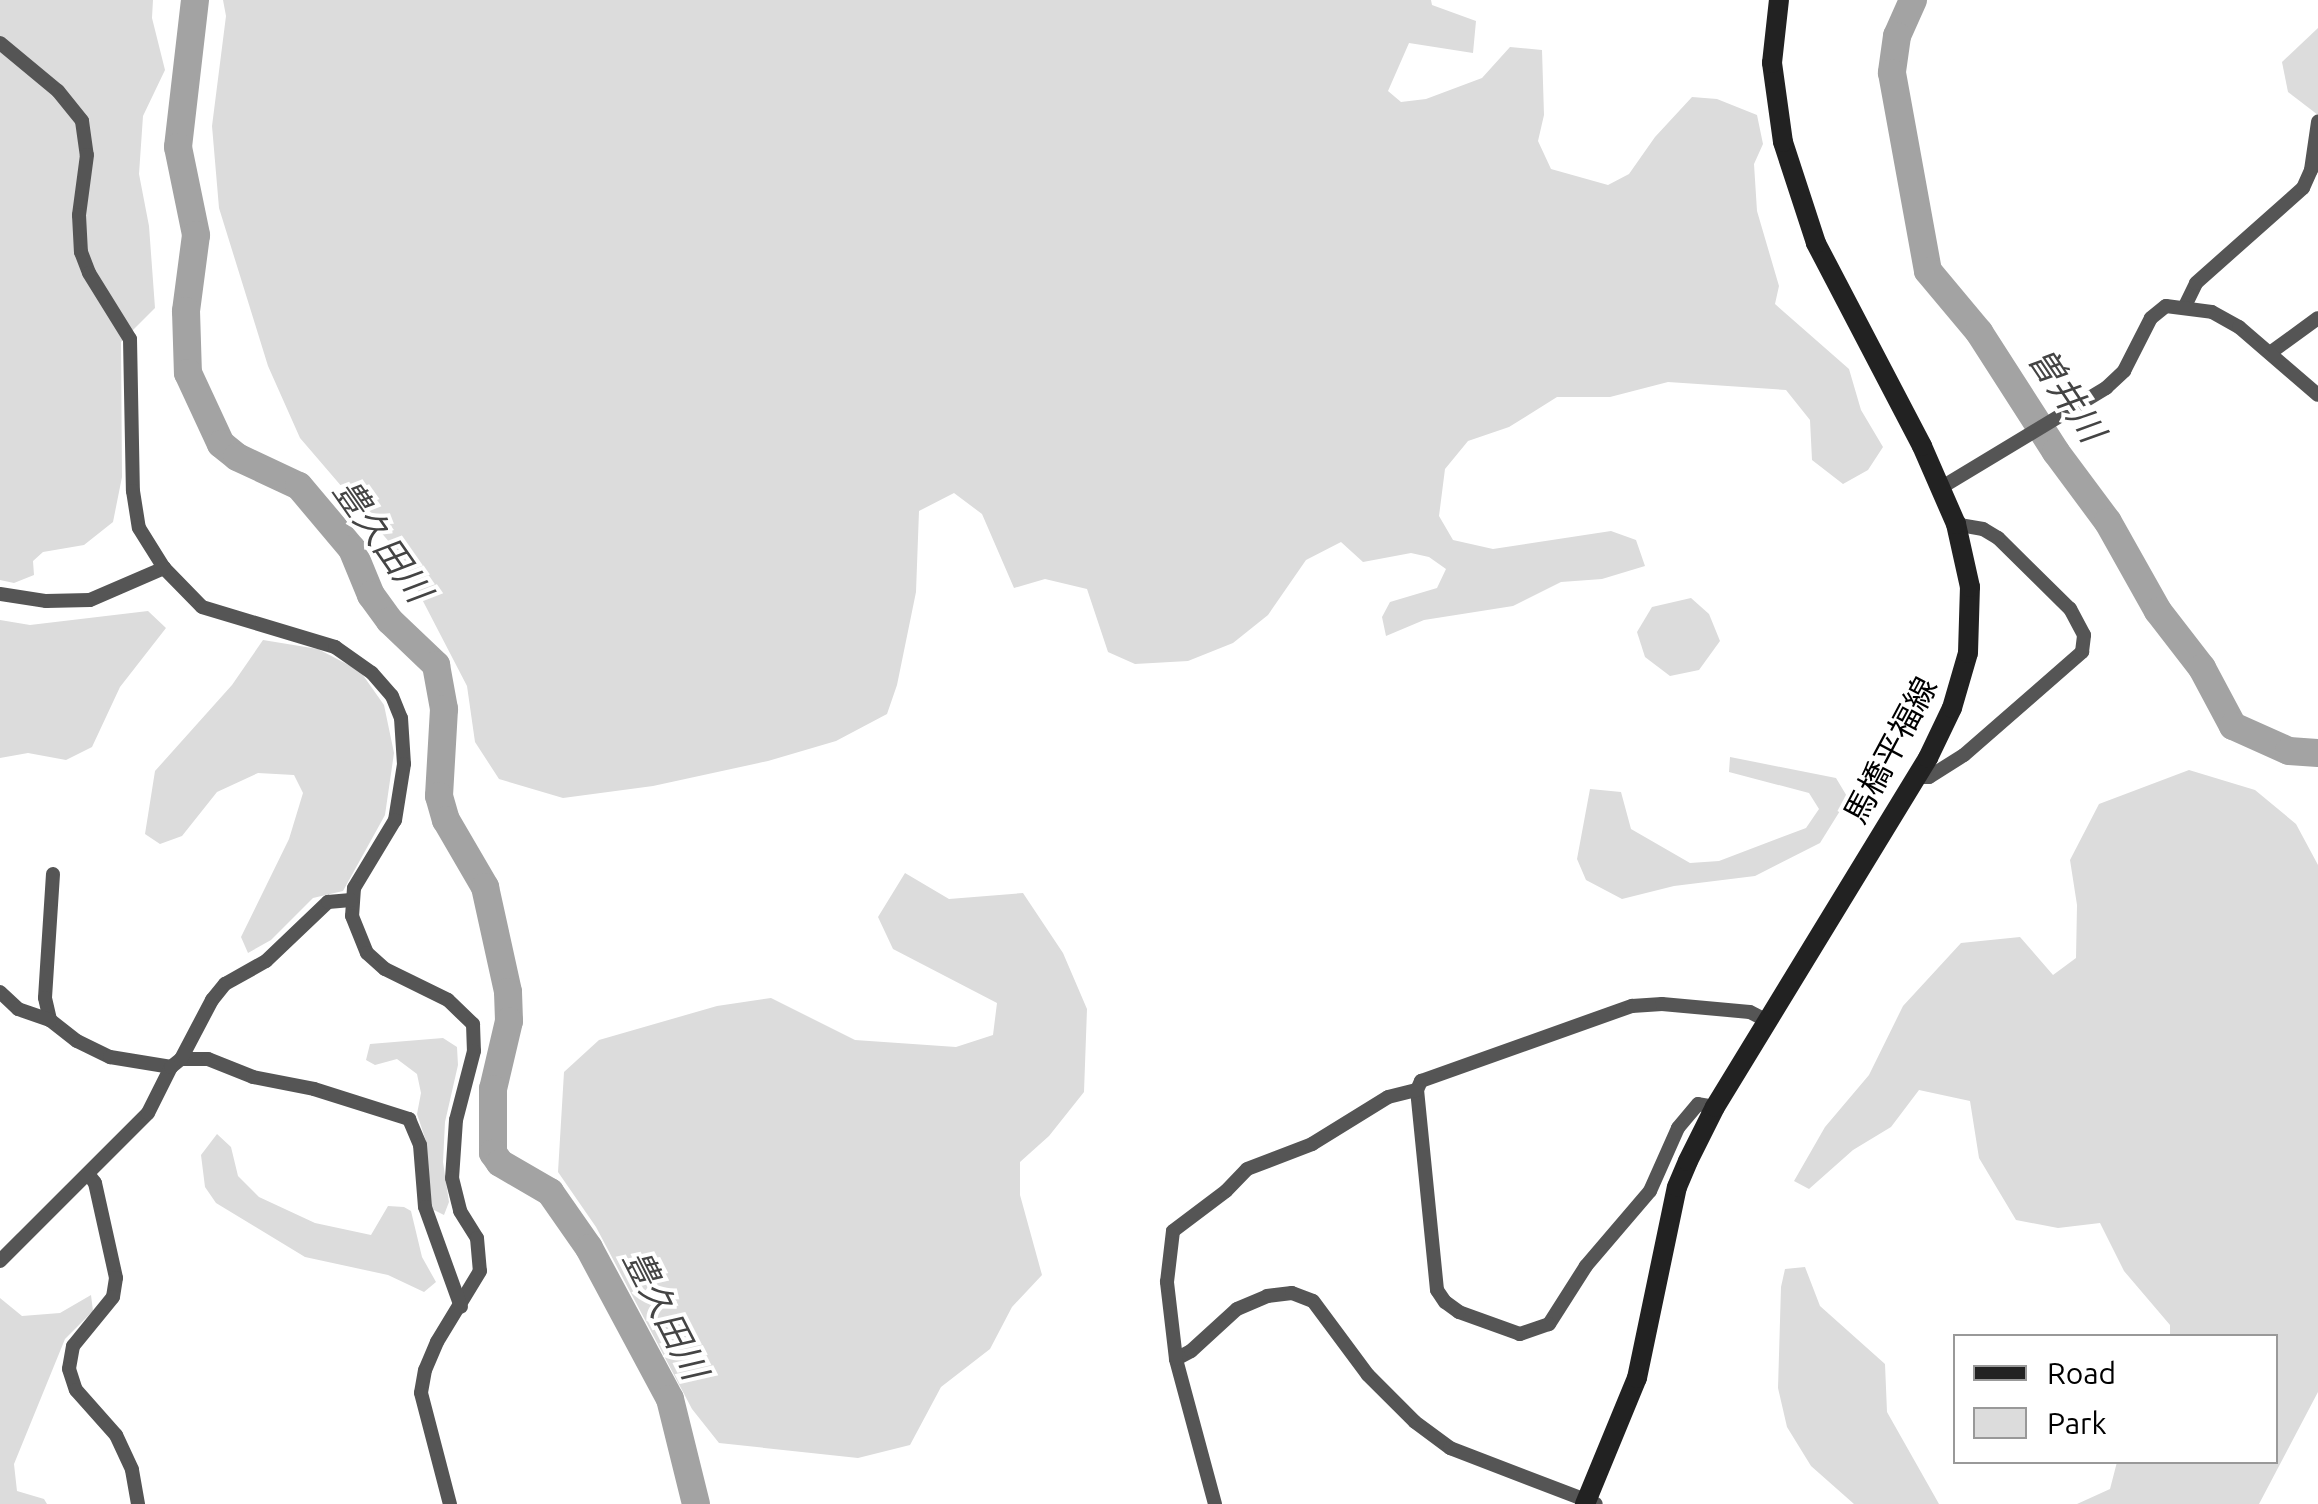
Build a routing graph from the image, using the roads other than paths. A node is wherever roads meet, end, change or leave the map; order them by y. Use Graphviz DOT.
graph roads {
  1 [pos="1779,0"];
  2 [pos="0,43"];
  3 [pos="2318,122"];
  4 [pos="2318,139"];
  5 [pos="2185,306"];
  6 [pos="2318,318"];
  7 [pos="2270,353"];
  8 [pos="2318,395"];
  9 [pos="1942,487"];
  10 [pos="1956,524"];
  11 [pos="164,568"];
  12 [pos="0,594"];
  13 [pos="1916,778"];
  14 [pos="53,874"];
  15 [pos="351,900"];
  16 [pos="0,992"];
  17 [pos="50,1020"];
  18 [pos="1766,1020"];
  19 [pos="176,1063"];
  20 [pos="1417,1090"];
  21 [pos="1714,1107"];
  22 [pos="88,1174"];
  23 [pos="0,1261"];
  24 [pos="461,1308"];
  25 [pos="1176,1359"];
  26 [pos="1589,1502"];
  27 [pos="138,1504"];
  28 [pos="450,1504"];
  29 [pos="1215,1504"];
  1 -- 9 [label="main road, 馬橋平福線"];
  2 -- 11 [label="street"];
  3 -- 4 [label="street"];
  4 -- 5 [label="street"];
  5 -- 7 [label="street"];
  5 -- 9 [label="street"];
  6 -- 7 [label="street"];
  7 -- 8 [label="street"];
  9 -- 10 [label="main road, 馬橋平福線"];
  10 -- 13 [label="main road, 馬橋平福線"];
  10 -- 13 [label="street"];
  11 -- 12 [label="street"];
  11 -- 15 [label="street"];
  13 -- 18 [label="main road, 馬橋平福線"];
  14 -- 17 [label="street"];
  15 -- 19 [label="street"];
  15 -- 24 [label="street"];
  16 -- 17 [label="street"];
  17 -- 19 [label="street"];
  18 -- 20 [label="street"];
  18 -- 21 [label="main road, 馬橋平福線"];
  19 -- 22 [label="street"];
  19 -- 24 [label="street"];
  20 -- 21 [label="street"];
  20 -- 25 [label="street"];
  21 -- 26 [label="main road, 馬橋平福線"];
  22 -- 23 [label="street"];
  22 -- 27 [label="street"];
  24 -- 28 [label="street"];
  25 -- 26 [label="street"];
  25 -- 29 [label="street"];
}
